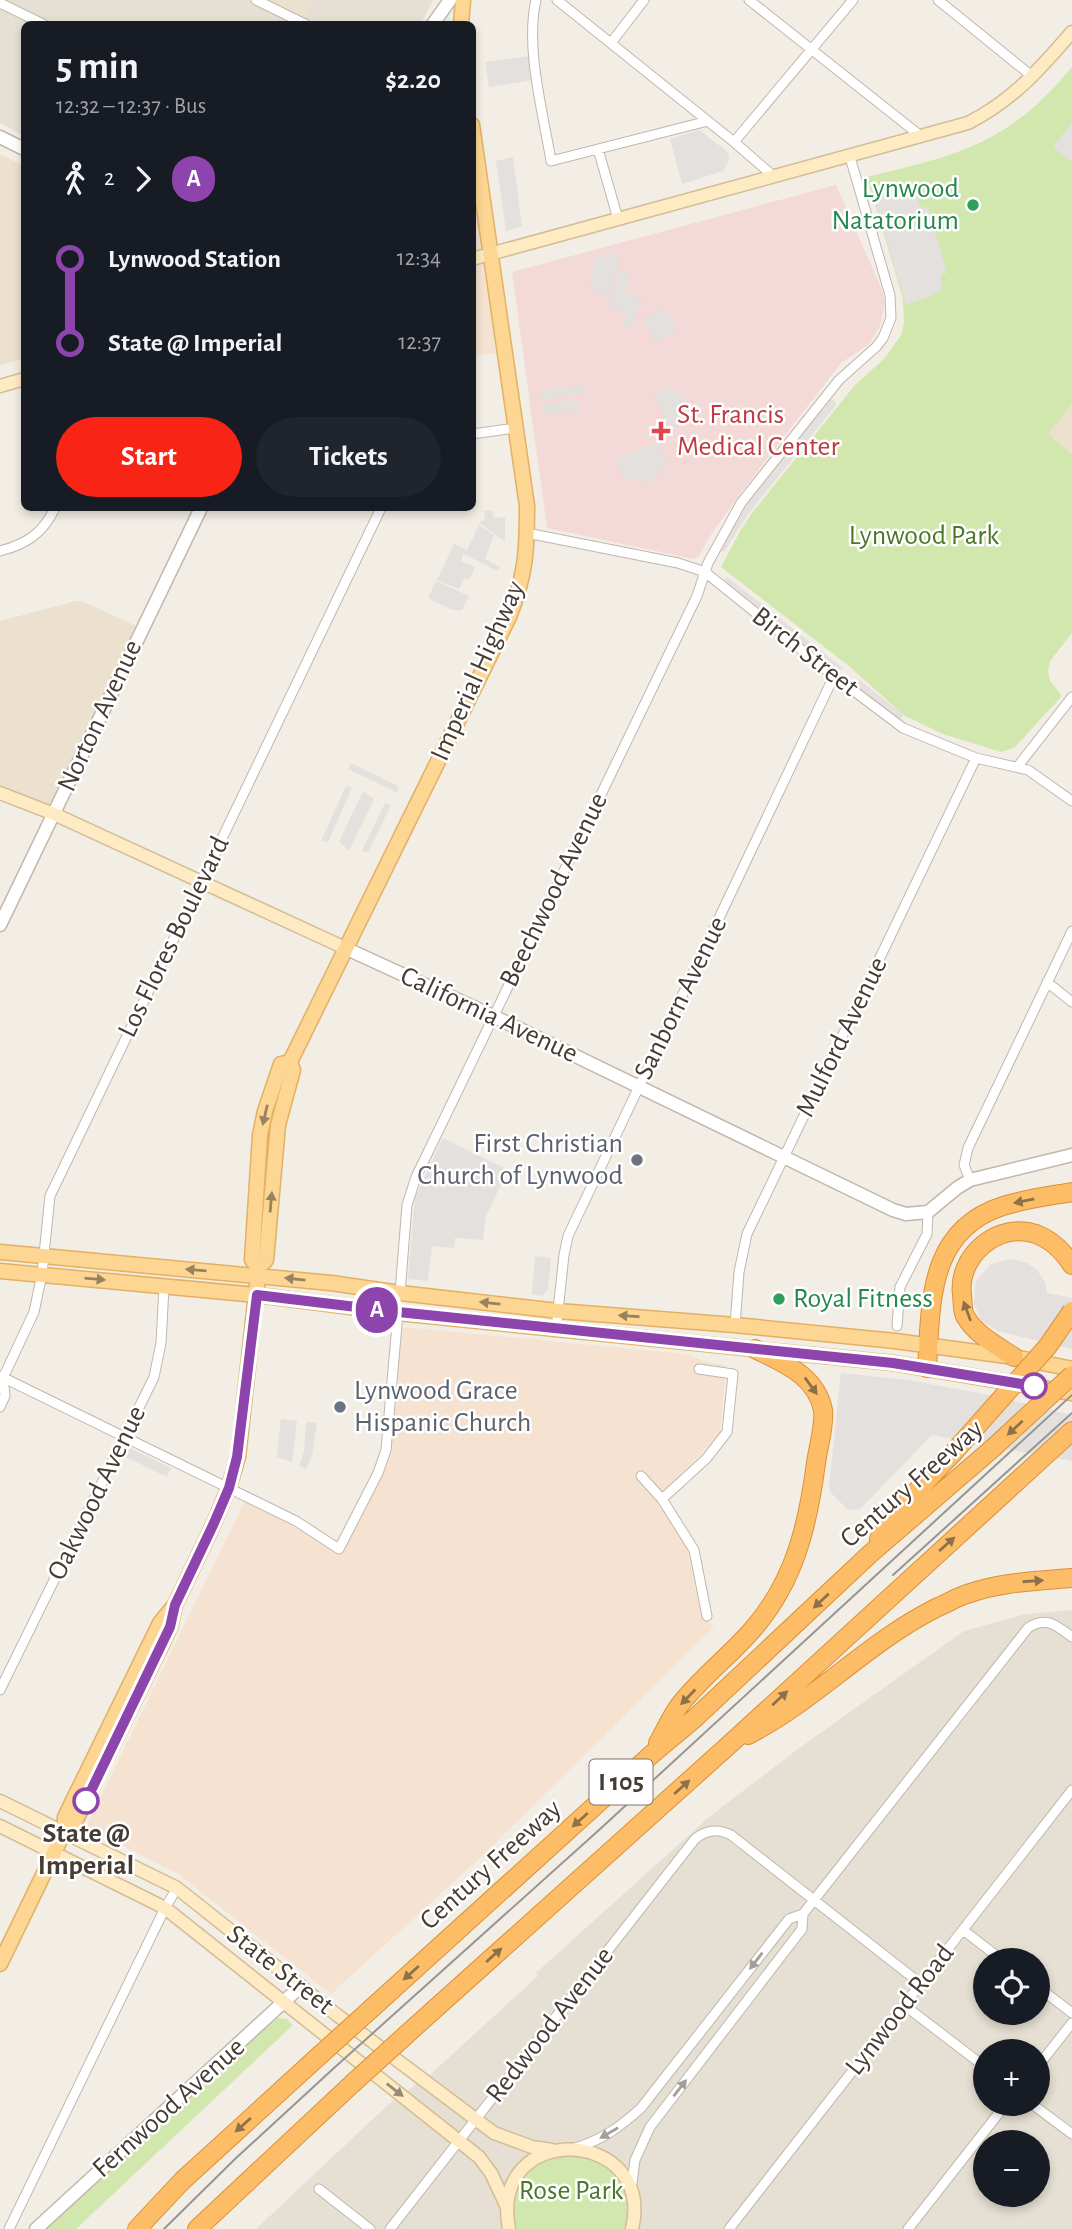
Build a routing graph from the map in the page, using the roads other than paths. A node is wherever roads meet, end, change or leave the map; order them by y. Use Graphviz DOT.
graph roads {
  1 [pos="256,0"];
  2 [pos="450,0"];
  3 [pos="463,0"];
  4 [pos="536,0"];
  5 [pos="557,0"];
  6 [pos="644,0"];
  7 [pos="749,0"];
  8 [pos="853,0"];
  9 [pos="938,0"];
  10 [pos="0,3"];
  11 [pos="38,21"];
  12 [pos="299,21"];
  13 [pos="435,21"];
  14 [pos="461,21"];
  15 [pos="1072,32"];
  16 [pos="611,43"];
  17 [pos="811,51"];
  18 [pos="1033,77"];
  19 [pos="708,121"];
  20 [pos="0,137"];
  21 [pos="922,137"];
  22 [pos="734,142"];
  23 [pos="21,148"];
  24 [pos="598,149"];
  25 [pos="476,151"];
  26 [pos="850,157"];
  27 [pos="772,176"];
  28 [pos="618,219"];
  29 [pos="492,254"];
  30 [pos="476,259"];
  31 [pos="21,380"];
  32 [pos="0,386"];
  33 [pos="515,428"];
  34 [pos="476,433"];
  35 [pos="53,511"];
  36 [pos="200,511"];
  37 [pos="381,511"];
  38 [pos="527,533"];
  39 [pos="0,551"];
  40 [pos="705,572"];
  41 [pos="834,676"];
  42 [pos="1072,697"];
  43 [pos="976,758"];
  44 [pos="1018,766"];
  45 [pos="0,793"];
  46 [pos="1072,801"];
  47 [pos="54,814"];
  48 [pos="200,882"];
  49 [pos="0,925"];
  50 [pos="1072,930"];
  51 [pos="345,948"];
  52 [pos="1047,982"];
  53 [pos="1072,1002"];
  54 [pos="493,1016"];
  55 [pos="639,1087"];
  56 [pos="1072,1155"];
  57 [pos="784,1158"];
  58 [pos="970,1180"];
  59 [pos="1072,1192"];
  60 [pos="928,1212"];
  61 [pos="0,1252"];
  62 [pos="44,1256"];
  63 [pos="1072,1264"];
  64 [pos="0,1271"];
  65 [pos="259,1271"];
  66 [pos="42,1274"];
  67 [pos="164,1287"];
  68 [pos="400,1293"];
  69 [pos="257,1295"];
  70 [pos="558,1311"];
  71 [pos="1072,1311"];
  72 [pos="398,1312"];
  73 [pos="735,1325"];
  74 [pos="897,1326"];
  75 [pos="556,1329"];
  76 [pos="929,1345"];
  77 [pos="755,1349"];
  78 [pos="1014,1357"];
  79 [pos="928,1368"];
  80 [pos="699,1369"];
  81 [pos="1072,1369"];
  82 [pos="1072,1375"];
  83 [pos="1,1379"];
  84 [pos="1072,1394"];
  85 [pos="0,1407"];
  86 [pos="1072,1431"];
  87 [pos="124,1438"];
  88 [pos="641,1476"];
  89 [pos="229,1488"];
  90 [pos="662,1499"];
  91 [pos="870,1554"];
  92 [pos="1072,1578"];
  93 [pos="706,1616"];
  94 [pos="1072,1637"];
  95 [pos="0,1690"];
  96 [pos="730,1744"];
  97 [pos="653,1754"];
  98 [pos="1072,1790"];
  99 [pos="0,1801"];
  100 [pos="0,1826"];
  101 [pos="64,1832"];
  102 [pos="54,1853"];
  103 [pos="177,1888"];
  104 [pos="814,1900"];
  105 [pos="164,1908"];
  106 [pos="803,1914"];
  107 [pos="963,1930"];
  108 [pos="986,1948"];
  109 [pos="0,1964"];
  110 [pos="921,1984"];
  111 [pos="301,1986"];
  112 [pos="1050,1996"];
  113 [pos="284,2003"];
  114 [pos="904,2005"];
  115 [pos="1072,2013"];
  116 [pos="1072,2023"];
  117 [pos="699,2035"];
  118 [pos="712,2046"];
  119 [pos="1050,2051"];
  120 [pos="973,2058"];
  121 [pos="997,2116"];
  122 [pos="1048,2116"];
  123 [pos="476,2119"];
  124 [pos="1072,2134"];
  125 [pos="459,2141"];
  126 [pos="575,2148"];
  127 [pos="552,2150"];
  128 [pos="319,2189"];
  129 [pos="631,2191"];
  130 [pos="506,2205"];
  131 [pos="635,2225"];
  132 [pos="9,2229"];
  133 [pos="36,2229"];
  134 [pos="136,2229"];
  135 [pos="197,2229"];
  136 [pos="370,2229"];
  137 [pos="390,2229"];
  138 [pos="509,2229"];
  139 [pos="729,2229"];
  140 [pos="908,2229"];
  1 -- 12 [label="street"];
  2 -- 13 [label="street"];
  3 -- 14 [label="main road"];
  4 -- 24 [label="street"];
  5 -- 16 [label="street"];
  6 -- 16 [label="street"];
  7 -- 17 [label="street"];
  8 -- 17 [label="street"];
  9 -- 18 [label="street"];
  10 -- 11 [label="street"];
  15 -- 18 [label="main road"];
  16 -- 19 [label="street"];
  17 -- 21 [label="street"];
  17 -- 22 [label="street"];
  18 -- 21 [label="main road"];
  19 -- 22 [label="street"];
  19 -- 24 [label="street"];
  20 -- 23 [label="street"];
  21 -- 26 [label="main road"];
  22 -- 27 [label="street"];
  24 -- 28 [label="street"];
  25 -- 29 [label="main road, Imperial Highway"];
  26 -- 27 [label="main road"];
  26 -- 40 [label="street, Beechwood Avenue"];
  27 -- 28 [label="main road"];
  28 -- 29 [label="main road"];
  29 -- 30 [label="main road"];
  29 -- 33 [label="main road, Imperial Highway"];
  31 -- 32 [label="main road"];
  33 -- 34 [label="street"];
  33 -- 38 [label="main road, Imperial Highway"];
  35 -- 39 [label="street"];
  36 -- 47 [label="street, Norton Avenue"];
  37 -- 48 [label="street, Los Flores Boulevard"];
  38 -- 40 [label="street, Birch Street"];
  38 -- 51 [label="main road, Imperial Highway"];
  40 -- 41 [label="street, Birch Street"];
  40 -- 54 [label="street, Beechwood Avenue"];
  41 -- 43 [label="street, Birch Street"];
  41 -- 55 [label="street, Sanborn Avenue"];
  42 -- 44 [label="street"];
  43 -- 44 [label="street, Birch Street"];
  43 -- 57 [label="street, Mulford Avenue"];
  44 -- 46 [label="street, Birch Street"];
  45 -- 47 [label="main road, California Avenue"];
  47 -- 48 [label="main road, California Avenue"];
  47 -- 49 [label="street, Norton Avenue"];
  48 -- 51 [label="main road, California Avenue"];
  48 -- 62 [label="street, Los Flores Boulevard"];
  50 -- 52 [label="street"];
  51 -- 54 [label="street, California Avenue"];
  51 -- 65 [label="main road, Imperial Highway"];
  52 -- 53 [label="street"];
  52 -- 58 [label="street"];
  54 -- 55 [label="street, California Avenue"];
  54 -- 68 [label="street, Beechwood Avenue"];
  55 -- 57 [label="street, California Avenue"];
  55 -- 70 [label="street, Sanborn Avenue"];
  56 -- 58 [label="street"];
  57 -- 60 [label="street, California Avenue"];
  57 -- 73 [label="street, Mulford Avenue"];
  58 -- 60 [label="street"];
  59 -- 76 [label="highway, one-way"];
  60 -- 74 [label="street"];
  61 -- 62 [label="main road"];
  65 -- 62 [label="main road, one-way"];
  62 -- 66 [label="street, Los Flores Boulevard"];
  78 -- 63 [label="highway, one-way"];
  64 -- 66 [label="main road"];
  68 -- 65 [label="main road, one-way"];
  65 -- 69 [label="main road, Imperial Highway"];
  66 -- 67 [label="main road, one-way"];
  66 -- 83 [label="street, Los Flores Boulevard"];
  67 -- 69 [label="main road"];
  67 -- 87 [label="street, Oakwood Avenue"];
  70 -- 68 [label="main road, one-way"];
  69 -- 72 [label="main road"];
  69 -- 89 [label="main road, Imperial Highway"];
  73 -- 70 [label="main road, one-way"];
  70 -- 75 [label="street, Sanborn Avenue"];
  71 -- 91 [label="highway, bridge"];
  72 -- 75 [label="main road"];
  72 -- 89 [label="street"];
  73 -- 76 [label="main road"];
  75 -- 77 [label="main road"];
  76 -- 78 [label="main road"];
  76 -- 79 [label="highway"];
  77 -- 79 [label="main road"];
  77 -- 97 [label="highway, one-way"];
  78 -- 81 [label="main road"];
  79 -- 84 [label="main road"];
  80 -- 90 [label="street"];
  82 -- 91 [label="highway, Century Freeway / I 105, one-way, bridge"];
  83 -- 85 [label="street, Los Flores Boulevard"];
  83 -- 87 [label="street"];
  96 -- 86 [label="highway, I 105, one-way"];
  87 -- 89 [label="street"];
  87 -- 95 [label="street, Oakwood Avenue"];
  88 -- 90 [label="street"];
  89 -- 101 [label="main road, Imperial Highway"];
  90 -- 93 [label="street"];
  91 -- 97 [label="highway, Century Freeway / I 105, one-way"];
  96 -- 92 [label="highway, one-way"];
  94 -- 104 [label="street"];
  135 -- 96 [label="highway, I 105, one-way, bridge"];
  97 -- 134 [label="highway, Century Freeway / I 105, one-way, bridge"];
  98 -- 107 [label="street, Lynwood Road"];
  99 -- 101 [label="main road, State Street"];
  100 -- 102 [label="main road, State Street"];
  101 -- 102 [label="main road, Imperial Highway"];
  101 -- 103 [label="main road, State Street"];
  102 -- 105 [label="main road, State Street"];
  102 -- 109 [label="main road, Imperial Highway"];
  103 -- 105 [label="street"];
  103 -- 111 [label="main road, State Street"];
  104 -- 106 [label="street"];
  104 -- 110 [label="street"];
  104 -- 123 [label="street, Redwood Avenue"];
  105 -- 113 [label="main road, State Street"];
  105 -- 132 [label="street"];
  106 -- 117 [label="street, one-way"];
  106 -- 118 [label="street"];
  107 -- 108 [label="street"];
  107 -- 110 [label="street, Lynwood Road"];
  110 -- 114 [label="street, Lynwood Road"];
  111 -- 113 [label="street, Fernwood Avenue"];
  111 -- 123 [label="main road, State Street"];
  112 -- 115 [label="street"];
  113 -- 125 [label="main road, State Street, one-way"];
  113 -- 133 [label="street, Fernwood Avenue"];
  114 -- 120 [label="street"];
  114 -- 139 [label="street, Lynwood Road"];
  116 -- 119 [label="street"];
  117 -- 118 [label="street"];
  117 -- 126 [label="street, one-way"];
  129 -- 118 [label="street, one-way"];
  121 -- 140 [label="street"];
  122 -- 124 [label="street"];
  123 -- 125 [label="street, Redwood Avenue"];
  123 -- 127 [label="main road, State Street"];
  125 -- 130 [label="main road, State Street"];
  125 -- 137 [label="street, Redwood Avenue"];
  126 -- 127 [label="main road"];
  126 -- 129 [label="main road"];
  127 -- 130 [label="main road"];
  128 -- 136 [label="street"];
  129 -- 131 [label="main road"];
  130 -- 138 [label="main road"];
}
